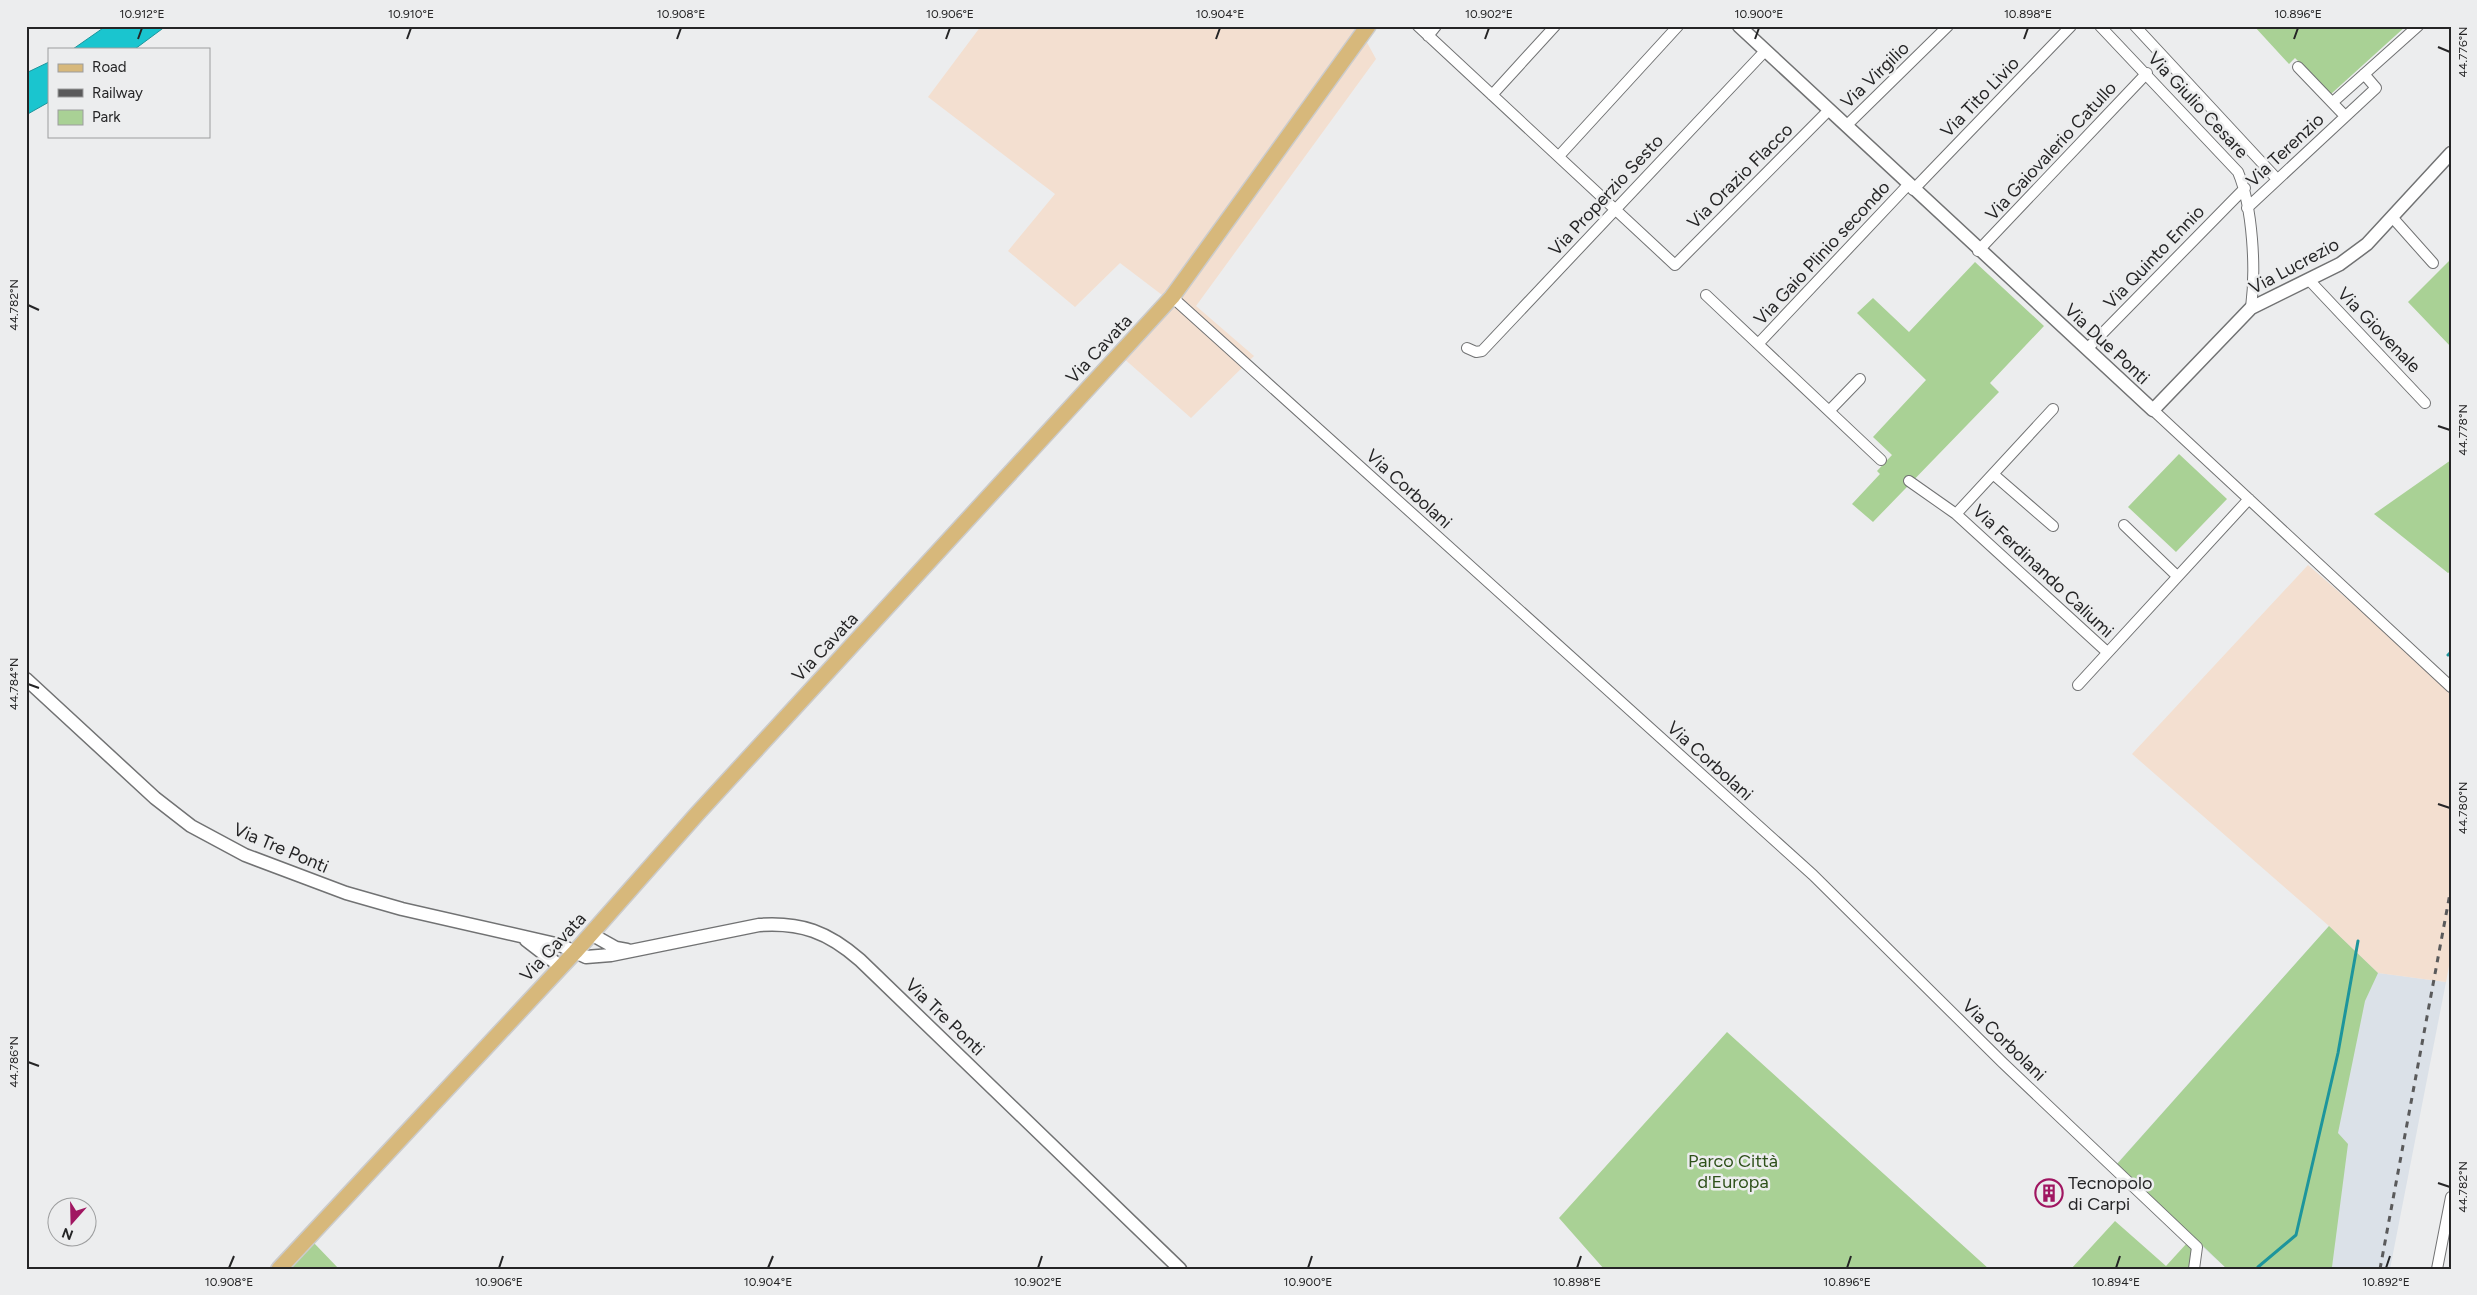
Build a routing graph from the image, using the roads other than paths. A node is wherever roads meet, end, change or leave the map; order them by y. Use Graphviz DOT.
graph roads {
  1 [pos="1368,26"];
  2 [pos="1418,26"];
  3 [pos="1436,26"];
  4 [pos="1555,26"];
  5 [pos="1678,26"];
  6 [pos="1739,26"];
  7 [pos="1948,26"];
  8 [pos="2071,26"];
  9 [pos="2100,26"];
  10 [pos="2134,26"];
  11 [pos="2418,26"];
  12 [pos="1428,36"];
  13 [pos="1765,51"];
  14 [pos="2298,67"];
  15 [pos="2146,73"];
  16 [pos="2364,74"];
  17 [pos="1492,95"];
  18 [pos="2333,102"];
  19 [pos="1829,110"];
  20 [pos="2345,116"];
  21 [pos="1846,126"];
  22 [pos="2451,154"];
  23 [pos="1560,156"];
  24 [pos="2278,179"];
  25 [pos="1910,187"];
  26 [pos="2245,188"];
  27 [pos="2247,208"];
  28 [pos="1614,209"];
  29 [pos="2392,217"];
  30 [pos="1978,250"];
  31 [pos="2433,263"];
  32 [pos="2309,280"];
  33 [pos="1706,295"];
  34 [pos="1172,297"];
  35 [pos="2251,308"];
  36 [pos="1759,343"];
  37 [pos="1467,348"];
  38 [pos="2087,349"];
  39 [pos="1860,379"];
  40 [pos="2426,403"];
  41 [pos="2053,409"];
  42 [pos="1830,410"];
  43 [pos="2152,410"];
  44 [pos="1881,460"];
  45 [pos="1993,474"];
  46 [pos="1908,481"];
  47 [pos="2248,499"];
  48 [pos="1956,514"];
  49 [pos="2124,525"];
  50 [pos="2053,526"];
  51 [pos="2178,576"];
  52 [pos="2107,652"];
  53 [pos="26,679"];
  54 [pos="2078,684"];
  55 [pos="2451,687"];
  56 [pos="515,934"];
  57 [pos="591,934"];
  58 [pos="629,951"];
  59 [pos="575,952"];
  60 [pos="561,967"];
  61 [pos="2451,1197"];
  62 [pos="279,1269"];
  63 [pos="1180,1269"];
  64 [pos="2194,1269"];
  65 [pos="2437,1269"];
  1 -- 34 [label="main road, Via Cavata"];
  2 -- 12 [label="street"];
  3 -- 12 [label="street"];
  4 -- 17 [label="street"];
  5 -- 23 [label="street"];
  6 -- 13 [label="street, Via Due Ponti"];
  7 -- 21 [label="street, Via Virgilio"];
  8 -- 25 [label="street, Via Tito Livio"];
  9 -- 15 [label="street, Via Giulio Cesare"];
  10 -- 24 [label="street, Via Giulio Cesare"];
  11 -- 16 [label="street, Via Terenzio"];
  12 -- 17 [label="street"];
  13 -- 19 [label="street, Via Due Ponti"];
  13 -- 28 [label="street, Via Properzio Sesto"];
  14 -- 18 [label="street, Via Terenzio"];
  15 -- 26 [label="street, Via Giulio Cesare"];
  15 -- 30 [label="street, Via Gaiovalerio Catullo"];
  16 -- 18 [label="street, Via Terenzio"];
  16 -- 20 [label="street, Via Terenzio"];
  17 -- 23 [label="street"];
  18 -- 20 [label="street, Via Terenzio"];
  19 -- 21 [label="street, Via Due Ponti"];
  19 -- 28 [label="street, Via Orazio Flacco"];
  20 -- 24 [label="street, Via Terenzio"];
  21 -- 25 [label="street, Via Due Ponti"];
  22 -- 29 [label="street, Via Lucrezio"];
  23 -- 28 [label="street"];
  24 -- 27 [label="street, Via Terenzio"];
  25 -- 30 [label="street, Via Due Ponti"];
  25 -- 36 [label="street, Via Gaio Plinio secondo"];
  26 -- 27 [label="street, Via Giulio Cesare"];
  26 -- 38 [label="street, Via Quinto Ennio"];
  27 -- 35 [label="street, Via Giulio Cesare"];
  28 -- 37 [label="street, Via Properzio Sesto"];
  29 -- 31 [label="street"];
  29 -- 32 [label="street, Via Lucrezio"];
  30 -- 38 [label="street, Via Due Ponti"];
  32 -- 35 [label="street, Via Lucrezio"];
  32 -- 40 [label="street, Via Giovenale"];
  33 -- 36 [label="street"];
  34 -- 57 [label="main road, Via Cavata"];
  34 -- 64 [label="street, Via Corbolani"];
  35 -- 43 [label="street, Via Lucrezio"];
  36 -- 42 [label="street"];
  38 -- 43 [label="street, Via Due Ponti"];
  39 -- 42 [label="street"];
  41 -- 45 [label="street, Via Ferdinando Caliumi"];
  42 -- 44 [label="street"];
  43 -- 47 [label="street, Via Due Ponti"];
  45 -- 48 [label="street, Via Ferdinando Caliumi"];
  45 -- 50 [label="street"];
  46 -- 48 [label="street, Via Ferdinando Caliumi"];
  47 -- 51 [label="street, Via Ferdinando Caliumi"];
  47 -- 55 [label="street, Via Due Ponti"];
  48 -- 52 [label="street, Via Ferdinando Caliumi"];
  49 -- 51 [label="street"];
  51 -- 52 [label="street, Via Ferdinando Caliumi"];
  52 -- 54 [label="street, Via Ferdinando Caliumi"];
  53 -- 56 [label="street, Via Tre Ponti"];
  56 -- 59 [label="street, Via Tre Ponti"];
  56 -- 60 [label="street, Via Tre Ponti"];
  57 -- 58 [label="street"];
  57 -- 59 [label="main road, Via Cavata"];
  58 -- 59 [label="street, Via Tre Ponti"];
  58 -- 63 [label="street, Via Tre Ponti"];
  59 -- 60 [label="main road, Via Cavata"];
  60 -- 62 [label="main road, Via Cavata"];
  61 -- 65 [label="street"];
}
